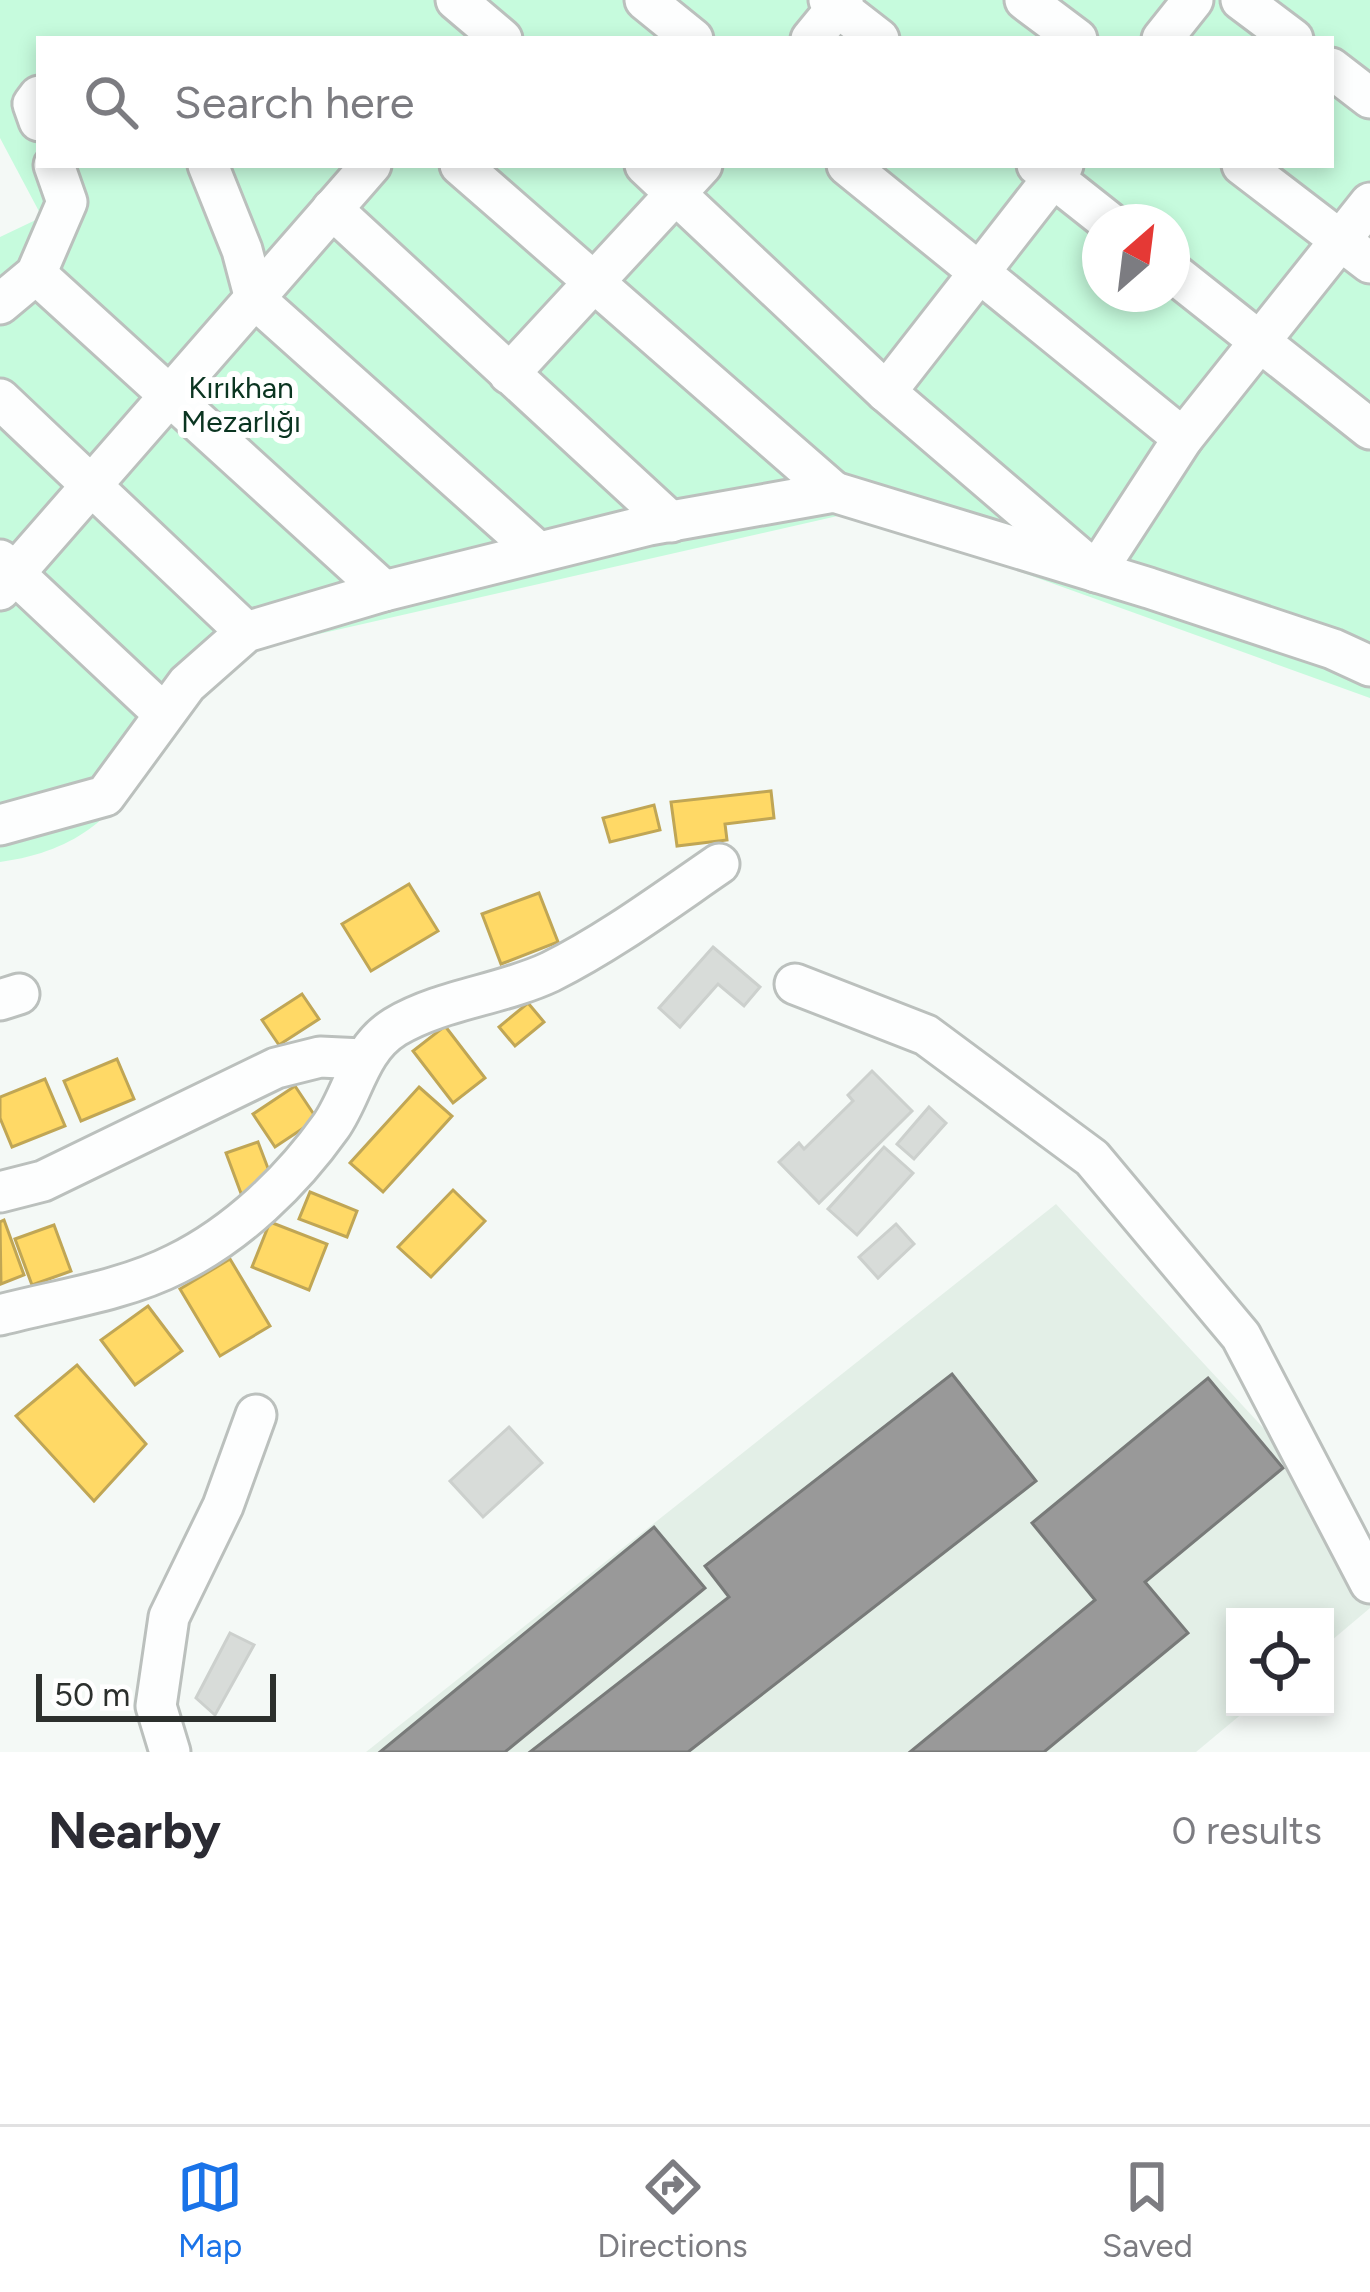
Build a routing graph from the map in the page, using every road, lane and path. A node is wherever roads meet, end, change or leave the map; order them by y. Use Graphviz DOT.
graph roads {
  1 [pos="455,0"];
  2 [pos="645,0"];
  3 [pos="1025,0"];
  4 [pos="1193,0"];
  5 [pos="1241,0"];
  6 [pos="836,2"];
  7 [pos="495,26"];
  8 [pos="689,36"];
  9 [pos="814,36"];
  10 [pos="875,36"];
  11 [pos="1073,36"];
  12 [pos="1164,36"];
  13 [pos="1289,36"];
  14 [pos="1334,70"];
  15 [pos="1370,98"];
  16 [pos="56,168"];
  17 [pos="209,168"];
  18 [pos="368,168"];
  19 [pos="463,168"];
  20 [pos="655,168"];
  21 [pos="852,168"];
  22 [pos="1246,168"];
  23 [pos="1051,169"];
  24 [pos="690,179"];
  25 [pos="1370,203"];
  26 [pos="1089,204"];
  27 [pos="332,209"];
  28 [pos="1355,252"];
  29 [pos="979,272"];
  30 [pos="36,274"];
  31 [pos="594,283"];
  32 [pos="1190,286"];
  33 [pos="255,299"];
  34 [pos="0,304"];
  35 [pos="1260,341"];
  36 [pos="509,374"];
  37 [pos="886,392"];
  38 [pos="171,397"];
  39 [pos="0,399"];
  40 [pos="1370,429"];
  41 [pos="1183,439"];
  42 [pos="93,487"];
  43 [pos="834,492"];
  44 [pos="671,522"];
  45 [pos="538,552"];
  46 [pos="1096,572"];
  47 [pos="5,575"];
  48 [pos="384,591"];
  49 [pos="246,632"];
  50 [pos="1370,666"];
  51 [pos="164,714"];
  52 [pos="0,825"];
  53 [pos="719,863"];
  54 [pos="795,984"];
  55 [pos="363,1059"];
  56 [pos="0,1192"];
  57 [pos="0,1315"];
  58 [pos="256,1415"];
  59 [pos="1370,1583"];
  60 [pos="170,1752"];
  1 -- 7 [label="street"];
  2 -- 8 [label="street"];
  3 -- 11 [label="street"];
  4 -- 12 [label="street"];
  5 -- 13 [label="street"];
  6 -- 9 [label="street"];
  6 -- 10 [label="street"];
  14 -- 15 [label="street"];
  16 -- 30 [label="street"];
  17 -- 33 [label="street"];
  18 -- 27 [label="street"];
  19 -- 31 [label="street"];
  20 -- 24 [label="street"];
  21 -- 29 [label="street"];
  22 -- 28 [label="street"];
  23 -- 26 [label="street"];
  23 -- 29 [label="street"];
  24 -- 31 [label="street"];
  24 -- 37 [label="street"];
  25 -- 28 [label="street"];
  27 -- 33 [label="street"];
  27 -- 36 [label="street"];
  28 -- 35 [label="street"];
  29 -- 37 [label="street"];
  29 -- 41 [label="street"];
  30 -- 34 [label="street"];
  30 -- 38 [label="street"];
  31 -- 36 [label="street"];
  31 -- 43 [label="street"];
  32 -- 35 [label="street"];
  33 -- 38 [label="street"];
  33 -- 45 [label="street"];
  35 -- 40 [label="street"];
  35 -- 41 [label="street"];
  36 -- 44 [label="street"];
  37 -- 46 [label="street"];
  38 -- 42 [label="street"];
  38 -- 48 [label="street"];
  39 -- 42 [label="street"];
  41 -- 46 [label="street"];
  42 -- 47 [label="street"];
  42 -- 49 [label="street"];
  43 -- 44 [label="street"];
  43 -- 46 [label="street"];
  44 -- 45 [label="street"];
  45 -- 48 [label="street"];
  46 -- 50 [label="street"];
  47 -- 51 [label="street"];
  48 -- 49 [label="street"];
  49 -- 51 [label="street"];
  51 -- 52 [label="street"];
  53 -- 55 [label="street"];
  54 -- 59 [label="street"];
  55 -- 56 [label="street"];
  55 -- 57 [label="street"];
  58 -- 60 [label="street"];
}
